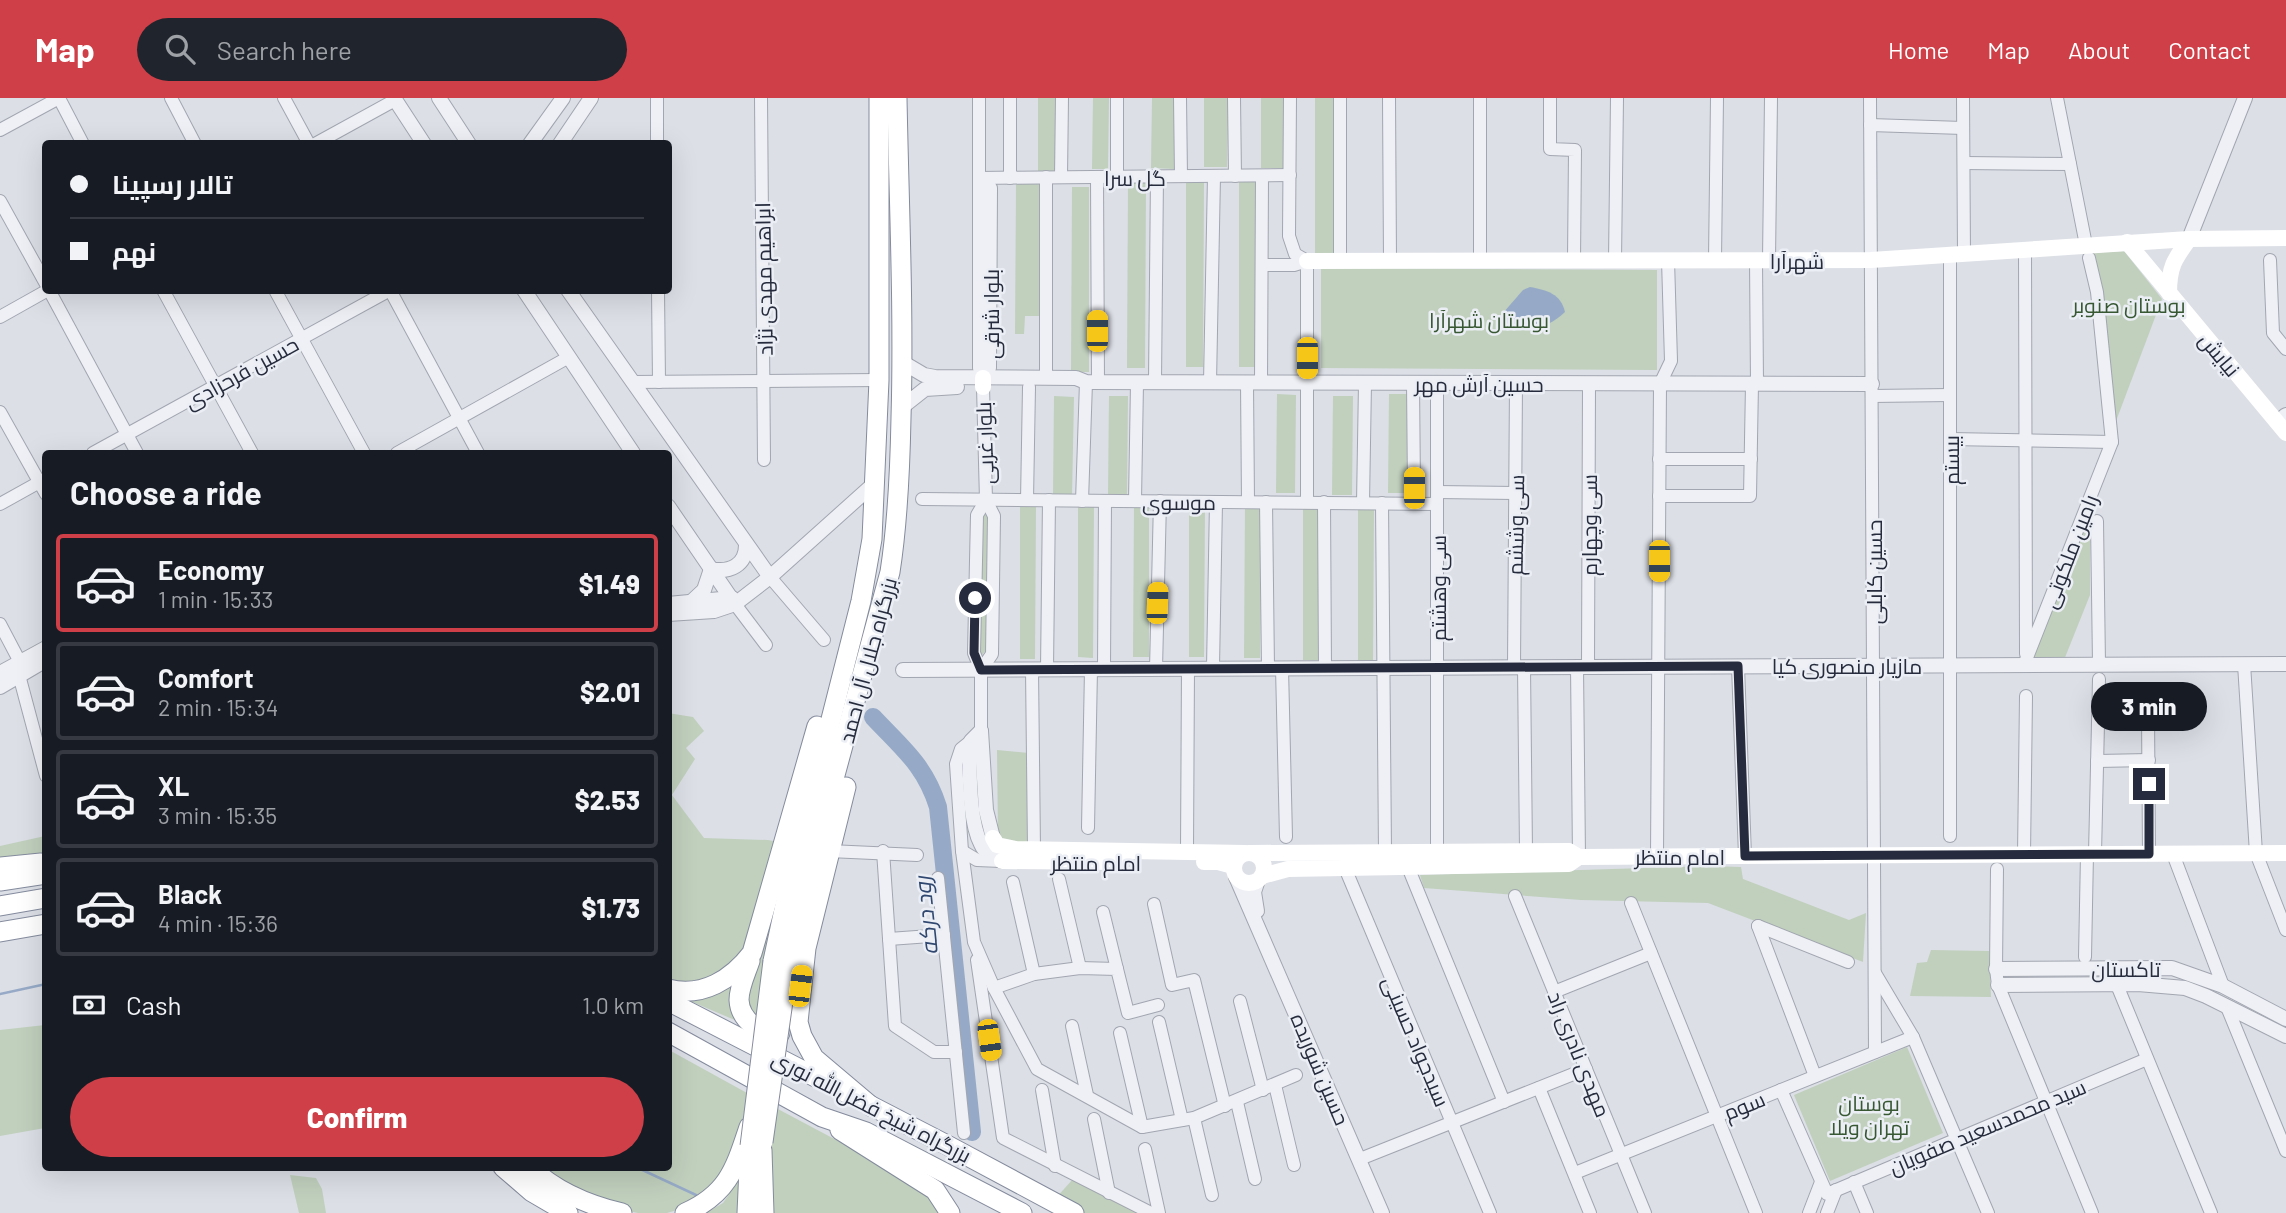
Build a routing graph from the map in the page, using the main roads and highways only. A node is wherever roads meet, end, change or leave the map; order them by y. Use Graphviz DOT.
graph roads {
  1 [pos="879,98"];
  2 [pos="897,98"];
  3 [pos="2286,238"];
  4 [pos="2189,239"];
  5 [pos="2127,243"];
  6 [pos="1307,261"];
  7 [pos="2169,293"];
  8 [pos="2286,433"];
  9 [pos="869,562"];
  10 [pos="890,572"];
  11 [pos="993,838"];
  12 [pos="1248,853"];
  13 [pos="2286,853"];
  14 [pos="1579,857"];
  15 [pos="1002,861"];
  16 [pos="42,863"];
  17 [pos="0,867"];
  18 [pos="1235,871"];
  19 [pos="42,875"];
  20 [pos="1260,878"];
  21 [pos="0,881"];
  22 [pos="42,899"];
  23 [pos="0,905"];
  24 [pos="42,925"];
  25 [pos="0,932"];
  26 [pos="752,953"];
  27 [pos="781,963"];
  28 [pos="672,990"];
  29 [pos="672,1003"];
  30 [pos="798,1022"];
  31 [pos="672,1035"];
  32 [pos="872,1107"];
  33 [pos="754,1112"];
  34 [pos="822,1117"];
  35 [pos="756,1148"];
  36 [pos="508,1171"];
  37 [pos="535,1171"];
  38 [pos="568,1213"];
  39 [pos="622,1213"];
  40 [pos="685,1213"];
  41 [pos="747,1213"];
  42 [pos="762,1213"];
  43 [pos="950,1213"];
  44 [pos="1022,1213"];
  45 [pos="1074,1213"];
  1 -- 9 [label="highway, بزرگراه جلال آل احمد"];
  2 -- 10 [label="highway, بزرگراه جلال آل احمد"];
  3 -- 4 [label="main road, شهرآرا"];
  4 -- 5 [label="main road, شهرآرا"];
  4 -- 7 [label="main road"];
  5 -- 6 [label="main road, شهرآرا"];
  5 -- 7 [label="main road, نیایش"];
  7 -- 8 [label="main road, نیایش"];
  9 -- 26 [label="highway"];
  9 -- 27 [label="highway, بزرگراه جلال آل احمد"];
  10 -- 27 [label="highway, بزرگراه جلال آل احمد"];
  10 -- 30 [label="highway"];
  11 -- 12 [label="main road, امام منتظر"];
  12 -- 14 [label="main road, امام منتظر"];
  12 -- 18 [label="main road"];
  12 -- 20 [label="main road"];
  13 -- 14 [label="main road, امام منتظر"];
  14 -- 20 [label="main road, امام منتظر"];
  15 -- 18 [label="main road, امام منتظر"];
  16 -- 17 [label="highway"];
  18 -- 20 [label="main road"];
  19 -- 21 [label="highway"];
  22 -- 23 [label="highway"];
  24 -- 25 [label="highway"];
  26 -- 28 [label="highway"];
  26 -- 30 [label="highway"];
  27 -- 33 [label="highway, بزرگراه جلال آل احمد, bridge"];
  27 -- 35 [label="highway, بزرگراه جلال آل احمد, bridge"];
  29 -- 32 [label="highway, بزرگراه شیخ فضل‌الله نوری"];
  30 -- 32 [label="highway"];
  31 -- 34 [label="highway, بزرگراه شیخ فضل‌الله نوری"];
  32 -- 45 [label="highway, بزرگراه شیخ فضل‌الله نوری"];
  33 -- 35 [label="highway, بزرگراه جلال آل احمد, bridge"];
  33 -- 40 [label="highway, bridge"];
  34 -- 43 [label="highway"];
  34 -- 44 [label="highway, بزرگراه شیخ فضل‌الله نوری"];
  35 -- 41 [label="highway, بزرگراه جلال آل احمد"];
  35 -- 42 [label="highway"];
  36 -- 38 [label="highway"];
  37 -- 39 [label="highway"];
}
